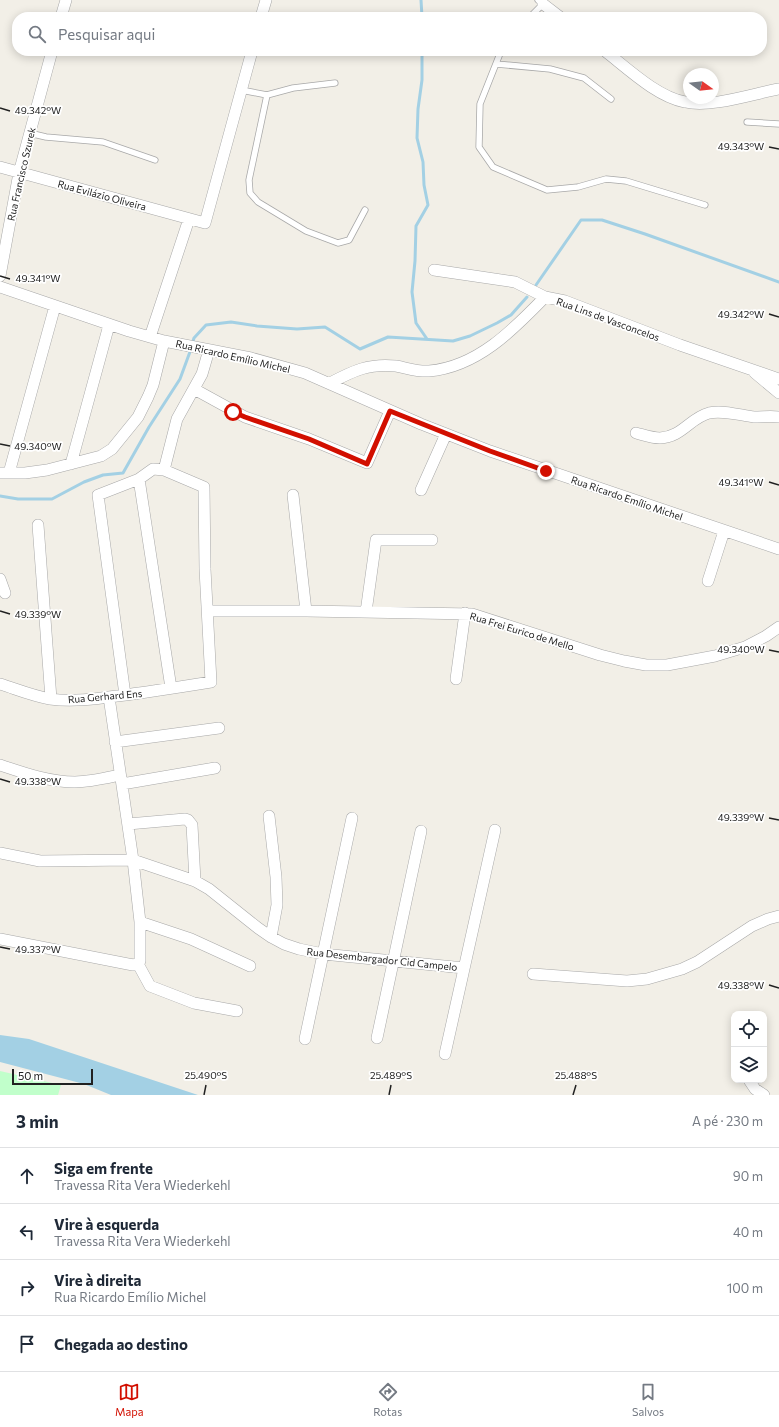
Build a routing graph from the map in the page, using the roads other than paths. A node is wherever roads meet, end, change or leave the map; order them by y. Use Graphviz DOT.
graph roads {
  1 [pos="66,0"];
  2 [pos="266,0"];
  3 [pos="541,2"];
  4 [pos="62,12"];
  5 [pos="262,12"];
  6 [pos="534,12"];
  7 [pos="554,12"];
  8 [pos="51,56"];
  9 [pos="251,56"];
  10 [pos="499,56"];
  11 [pos="612,56"];
  12 [pos="496,64"];
  13 [pos="335,83"];
  14 [pos="779,89"];
  15 [pos="241,90"];
  16 [pos="267,95"];
  17 [pos="611,99"];
  18 [pos="747,122"];
  19 [pos="779,124"];
  20 [pos="30,133"];
  21 [pos="155,160"];
  22 [pos="0,167"];
  23 [pos="19,173"];
  24 [pos="705,205"];
  25 [pos="365,210"];
  26 [pos="189,219"];
  27 [pos="434,270"];
  28 [pos="0,276"];
  29 [pos="0,287"];
  30 [pos="545,297"];
  31 [pos="55,306"];
  32 [pos="109,325"];
  33 [pos="150,337"];
  34 [pos="164,341"];
  35 [pos="209,350"];
  36 [pos="750,369"];
  37 [pos="779,379"];
  38 [pos="330,383"];
  39 [pos="194,389"];
  40 [pos="779,393"];
  41 [pos="390,411"];
  42 [pos="779,417"];
  43 [pos="636,433"];
  44 [pos="446,434"];
  45 [pos="71,464"];
  46 [pos="164,470"];
  47 [pos="5,473"];
  48 [pos="140,479"];
  49 [pos="421,490"];
  50 [pos="293,495"];
  51 [pos="38,525"];
  52 [pos="724,531"];
  53 [pos="432,540"];
  54 [pos="779,549"];
  55 [pos="0,579"];
  56 [pos="708,581"];
  57 [pos="5,593"];
  58 [pos="208,611"];
  59 [pos="306,611"];
  60 [pos="366,612"];
  61 [pos="465,614"];
  62 [pos="779,627"];
  63 [pos="456,679"];
  64 [pos="0,684"];
  65 [pos="171,688"];
  66 [pos="125,695"];
  67 [pos="109,697"];
  68 [pos="51,699"];
  69 [pos="219,728"];
  70 [pos="115,742"];
  71 [pos="0,765"];
  72 [pos="215,768"];
  73 [pos="121,779"];
  74 [pos="269,816"];
  75 [pos="352,818"];
  76 [pos="128,824"];
  77 [pos="495,830"];
  78 [pos="421,831"];
  79 [pos="0,853"];
  80 [pos="133,860"];
  81 [pos="195,882"];
  82 [pos="779,916"];
  83 [pos="140,922"];
  84 [pos="271,937"];
  85 [pos="0,939"];
  86 [pos="323,954"];
  87 [pos="393,961"];
  88 [pos="138,964"];
  89 [pos="250,966"];
  90 [pos="464,968"];
  91 [pos="533,974"];
  92 [pos="236,1011"];
  93 [pos="377,1038"];
  94 [pos="306,1039"];
  95 [pos="445,1054"];
  96 [pos="751,1083"];
  97 [pos="764,1095"];
  1 -- 4 [label="street"];
  2 -- 5 [label="street"];
  3 -- 6 [label="lane"];
  3 -- 7 [label="street"];
  8 -- 20 [label="street, Rua Francisco Szurek"];
  9 -- 15 [label="street"];
  10 -- 12 [label="lane"];
  11 -- 14 [label="street"];
  12 -- 17 [label="lane"];
  12 -- 24 [label="lane"];
  13 -- 16 [label="lane"];
  15 -- 16 [label="lane"];
  15 -- 26 [label="street, Rua Evilázio Oliveira"];
  16 -- 25 [label="lane"];
  18 -- 19 [label="lane"];
  20 -- 21 [label="lane"];
  20 -- 23 [label="street, Rua Francisco Szurek"];
  22 -- 23 [label="street, Rua Evilázio Oliveira"];
  23 -- 26 [label="street, Rua Evilázio Oliveira"];
  23 -- 28 [label="street, Rua Francisco Szurek"];
  26 -- 33 [label="street"];
  27 -- 30 [label="street, Rua Lins de Vasconcelos"];
  29 -- 31 [label="street, Rua Ricardo Emílio Michel"];
  30 -- 36 [label="street, Rua Lins de Vasconcelos"];
  30 -- 38 [label="street"];
  31 -- 32 [label="street, Rua Ricardo Emílio Michel"];
  31 -- 47 [label="street"];
  32 -- 33 [label="street, Rua Ricardo Emílio Michel"];
  32 -- 45 [label="street"];
  33 -- 34 [label="street, Rua Ricardo Emílio Michel"];
  34 -- 35 [label="street, Rua Ricardo Emílio Michel"];
  34 -- 45 [label="street"];
  35 -- 38 [label="street, Rua Ricardo Emílio Michel"];
  35 -- 39 [label="street"];
  36 -- 37 [label="street, Rua Lins de Vasconcelos"];
  36 -- 40 [label="street"];
  38 -- 41 [label="street, Rua Ricardo Emílio Michel"];
  39 -- 41 [label="street"];
  39 -- 46 [label="street"];
  41 -- 44 [label="street, Rua Ricardo Emílio Michel"];
  42 -- 43 [label="street"];
  44 -- 49 [label="street"];
  44 -- 52 [label="street, Rua Ricardo Emílio Michel"];
  45 -- 47 [label="street"];
  46 -- 48 [label="street"];
  46 -- 58 [label="street"];
  48 -- 65 [label="street"];
  48 -- 66 [label="street"];
  50 -- 59 [label="street"];
  51 -- 68 [label="street"];
  52 -- 54 [label="street, Rua Ricardo Emílio Michel"];
  52 -- 56 [label="street"];
  53 -- 60 [label="street"];
  55 -- 57 [label="street"];
  58 -- 59 [label="street, Rua Frei Eurico de Mello"];
  58 -- 65 [label="street, Rua Gerhard Ens"];
  59 -- 60 [label="street, Rua Frei Eurico de Mello"];
  60 -- 61 [label="street, Rua Frei Eurico de Mello"];
  61 -- 62 [label="street, Rua Frei Eurico de Mello"];
  61 -- 63 [label="street"];
  64 -- 68 [label="street, Rua Gerhard Ens"];
  65 -- 66 [label="street, Rua Gerhard Ens"];
  66 -- 67 [label="street, Rua Gerhard Ens"];
  67 -- 68 [label="street, Rua Gerhard Ens"];
  67 -- 70 [label="street"];
  69 -- 70 [label="street"];
  70 -- 73 [label="street"];
  71 -- 73 [label="street"];
  72 -- 73 [label="street"];
  73 -- 76 [label="street"];
  74 -- 84 [label="street"];
  75 -- 86 [label="street"];
  76 -- 80 [label="street"];
  76 -- 81 [label="street"];
  77 -- 90 [label="street"];
  78 -- 87 [label="street"];
  79 -- 80 [label="street"];
  80 -- 81 [label="street, Rua Desembargador Cid Campelo"];
  80 -- 83 [label="street"];
  81 -- 84 [label="street, Rua Desembargador Cid Campelo"];
  82 -- 91 [label="street"];
  83 -- 88 [label="street"];
  83 -- 89 [label="street"];
  84 -- 86 [label="street, Rua Desembargador Cid Campelo"];
  85 -- 88 [label="street"];
  86 -- 87 [label="street, Rua Desembargador Cid Campelo"];
  86 -- 94 [label="street"];
  87 -- 90 [label="street, Rua Desembargador Cid Campelo"];
  87 -- 93 [label="street"];
  88 -- 92 [label="street"];
  90 -- 95 [label="street"];
  96 -- 97 [label="street"];
}
